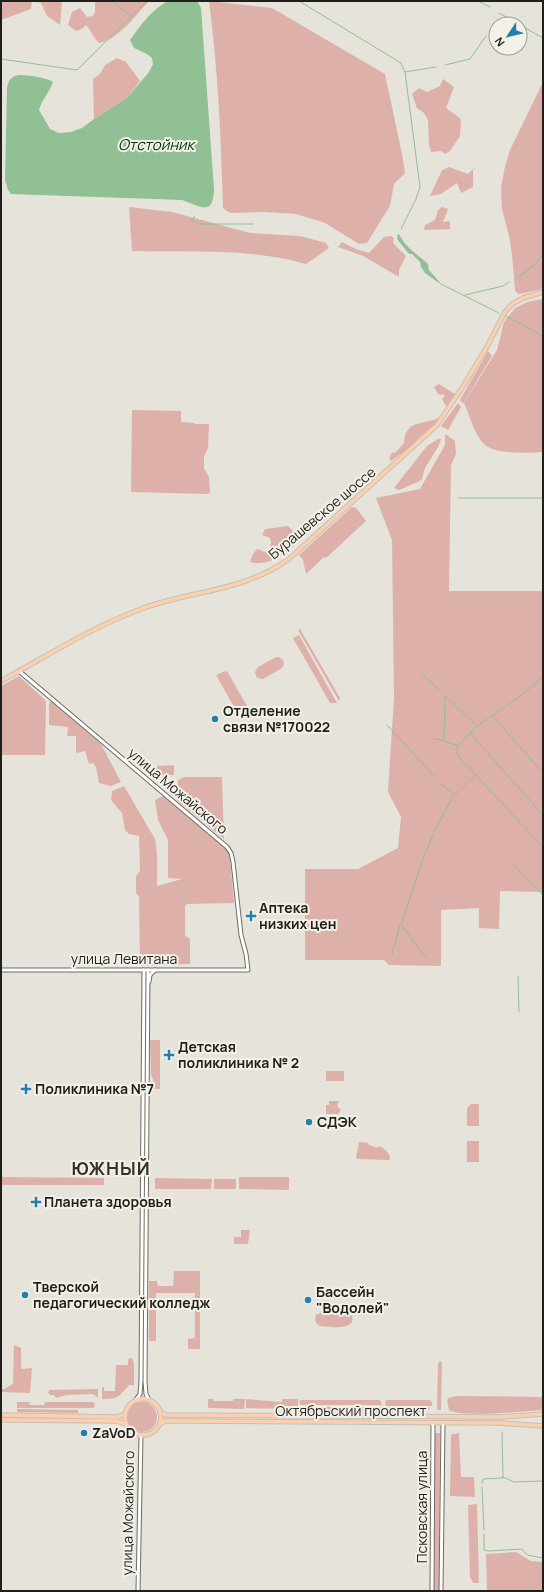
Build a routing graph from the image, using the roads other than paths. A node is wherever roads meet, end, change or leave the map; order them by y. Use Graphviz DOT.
graph roads {
  1 [pos="543,292"];
  2 [pos="19,671"];
  3 [pos="1,681"];
  4 [pos="1,970"];
  5 [pos="146,970"];
  6 [pos="155,970"];
  7 [pos="248,970"];
  8 [pos="147,992"];
  9 [pos="149,1400"];
  10 [pos="135,1401"];
  11 [pos="160,1412"];
  12 [pos="125,1414"];
  13 [pos="543,1414"];
  14 [pos="1,1415"];
  15 [pos="1,1420"];
  16 [pos="433,1423"];
  17 [pos="443,1423"];
  18 [pos="126,1424"];
  19 [pos="160,1424"];
  20 [pos="543,1426"];
  21 [pos="141,1435"];
  22 [pos="138,1591"];
  23 [pos="432,1591"];
  24 [pos="441,1591"];
  1 -- 2 [label="main road, Бурашевское шоссе"];
  2 -- 3 [label="main road, Бурашевское шоссе"];
  2 -- 7 [label="main road, улица Можайского"];
  4 -- 5 [label="main road, улица Левитана"];
  5 -- 6 [label="main road, улица Левитана"];
  5 -- 8 [label="main road"];
  5 -- 10 [label="main road"];
  6 -- 7 [label="main road, улица Левитана"];
  6 -- 8 [label="main road"];
  8 -- 9 [label="main road"];
  9 -- 10 [label="main road"];
  9 -- 11 [label="main road"];
  10 -- 12 [label="main road"];
  11 -- 13 [label="main road, Октябрьский проспект"];
  11 -- 19 [label="main road"];
  12 -- 14 [label="main road"];
  12 -- 18 [label="main road"];
  15 -- 18 [label="main road"];
  16 -- 17 [label="main road, Октябрьский проспект"];
  16 -- 19 [label="main road, Октябрьский проспект"];
  16 -- 23 [label="main road, Псковская улица"];
  17 -- 20 [label="main road, Октябрьский проспект"];
  17 -- 24 [label="main road, Псковская улица"];
  18 -- 21 [label="main road"];
  19 -- 21 [label="main road"];
  21 -- 22 [label="main road, улица Можайского"];
}
